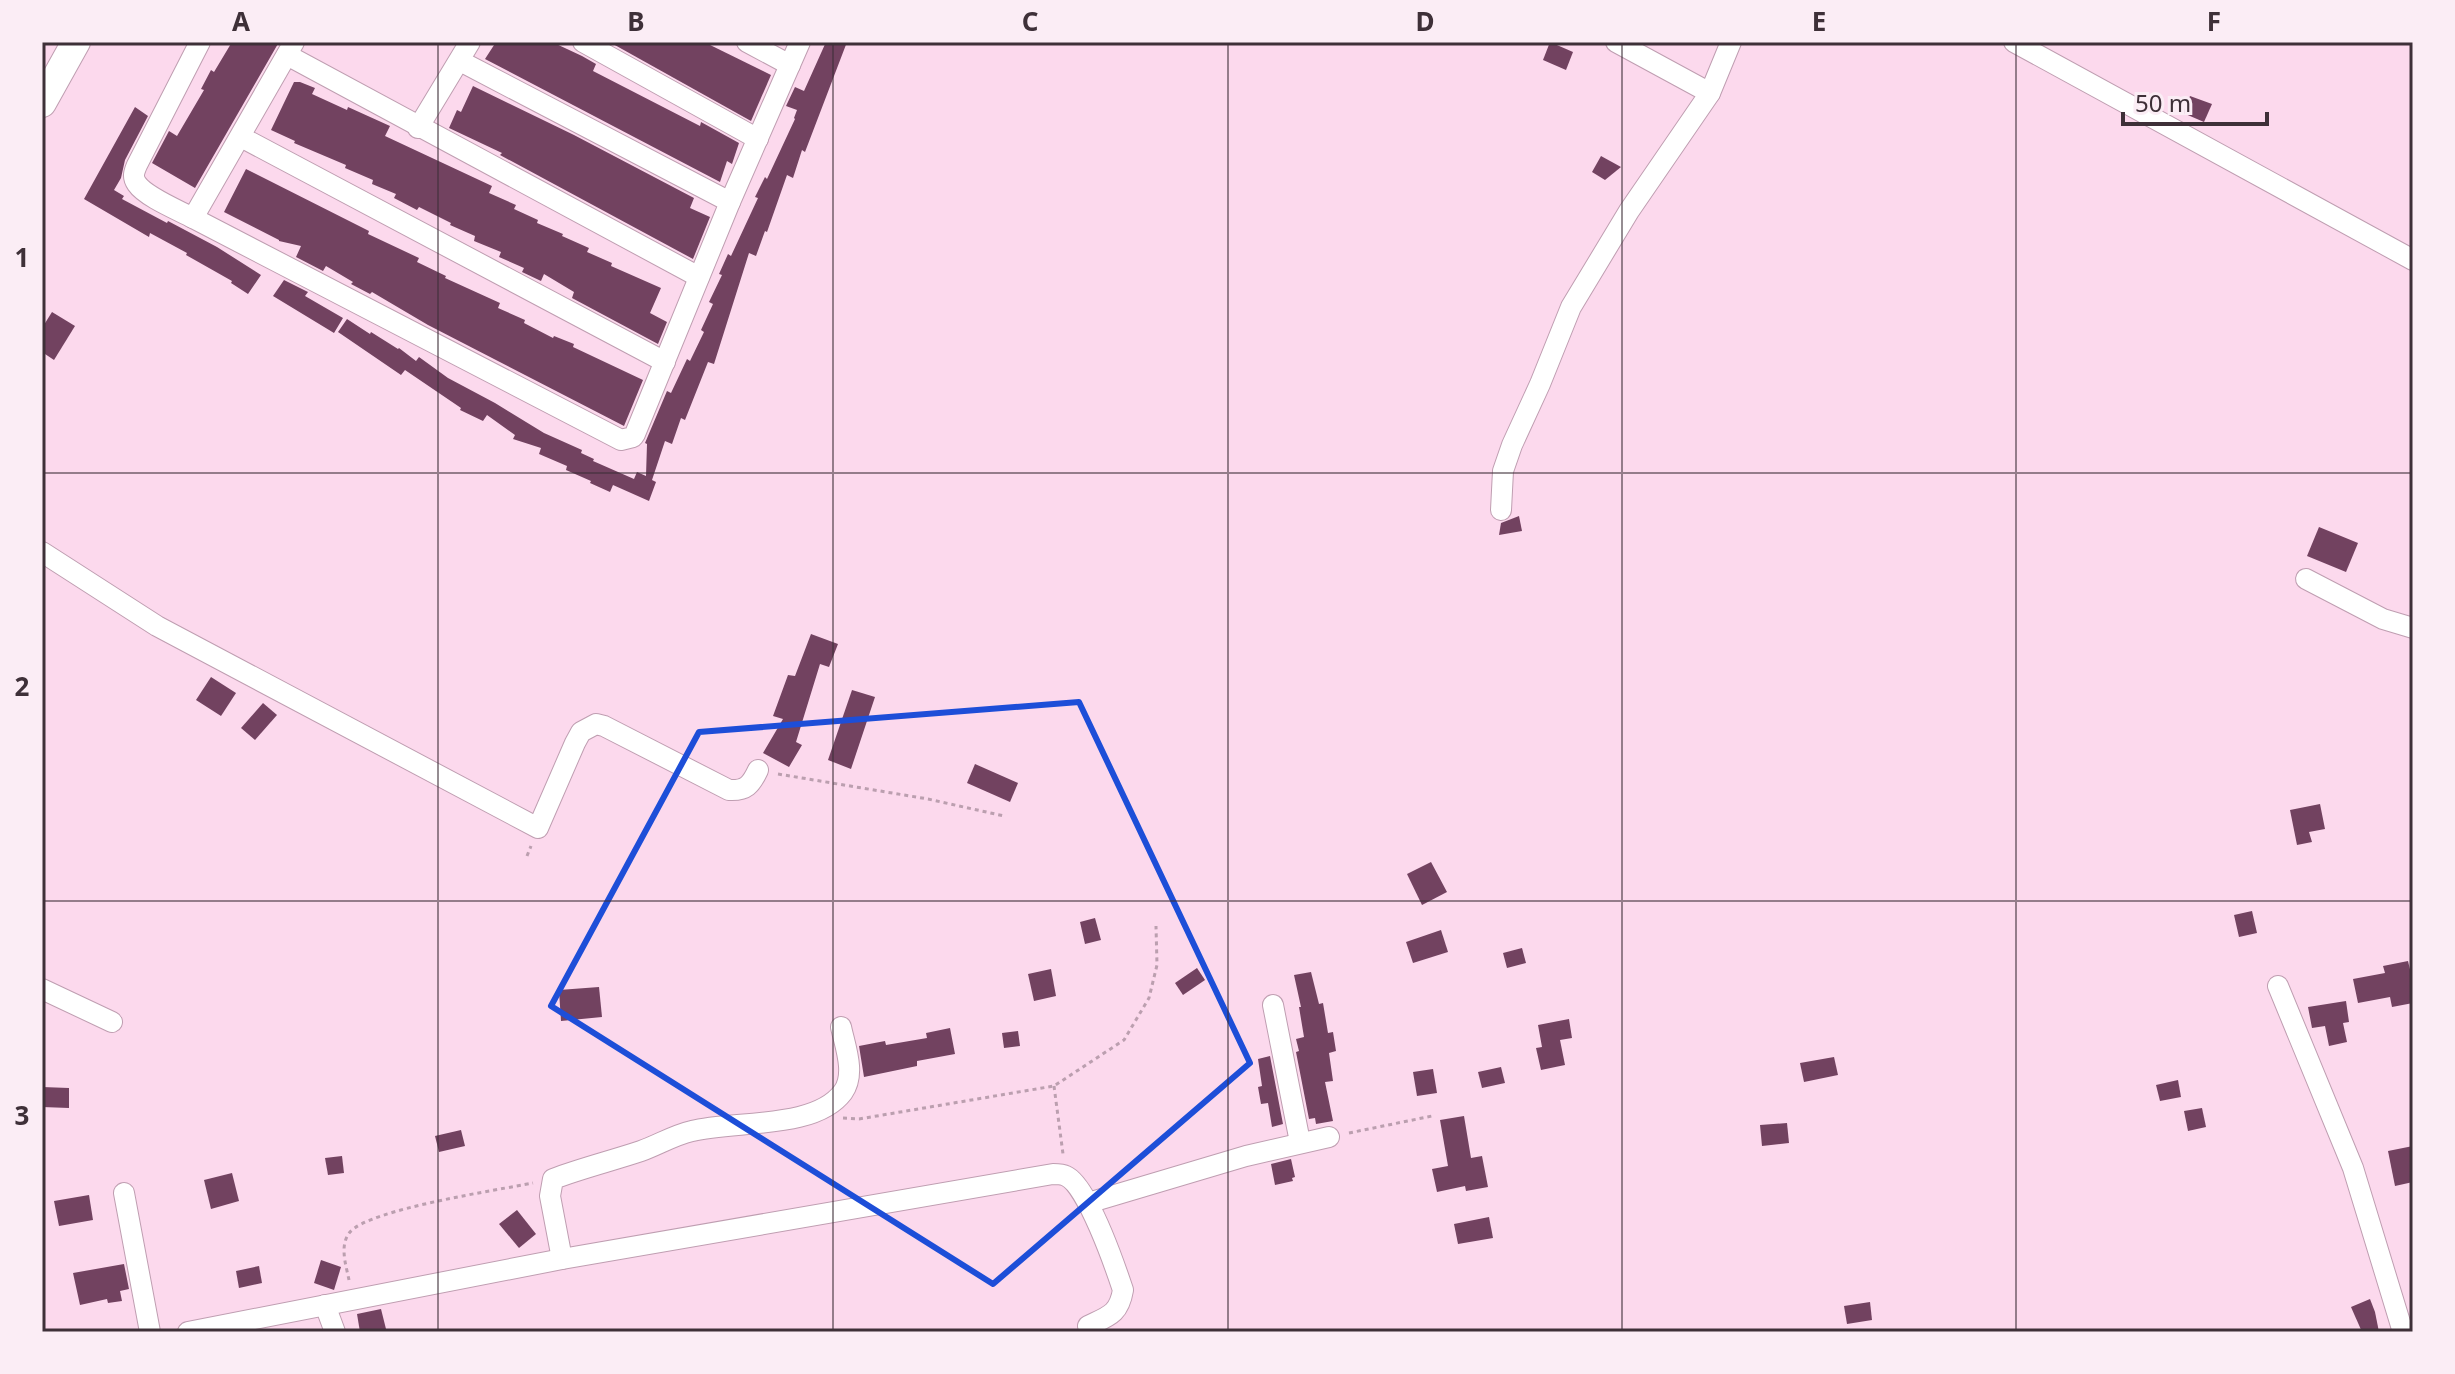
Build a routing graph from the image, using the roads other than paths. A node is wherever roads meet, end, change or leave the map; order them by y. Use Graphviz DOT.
graph roads {
  1 [pos="76,42"];
  2 [pos="470,42"];
  3 [pos="583,42"];
  4 [pos="747,42"];
  5 [pos="800,42"];
  6 [pos="1616,42"];
  7 [pos="1731,42"];
  8 [pos="2014,42"];
  9 [pos="198,43"];
  10 [pos="290,48"];
  11 [pos="460,61"];
  12 [pos="790,65"];
  13 [pos="1710,93"];
  14 [pos="44,96"];
  15 [pos="418,128"];
  16 [pos="241,137"];
  17 [pos="758,139"];
  18 [pos="730,202"];
  19 [pos="193,218"];
  20 [pos="2413,260"];
  21 [pos="699,277"];
  22 [pos="665,362"];
  23 [pos="1501,510"];
  24 [pos="42,552"];
  25 [pos="2306,579"];
  26 [pos="2413,628"];
  27 [pos="758,770"];
  28 [pos="2278,986"];
  29 [pos="42,989"];
  30 [pos="1273,1005"];
  31 [pos="112,1022"];
  32 [pos="841,1027"];
  33 [pos="1329,1137"];
  34 [pos="1300,1142"];
  35 [pos="124,1193"];
  36 [pos="1088,1203"];
  37 [pos="562,1259"];
  38 [pos="325,1305"];
  39 [pos="1088,1326"];
  40 [pos="150,1332"];
  41 [pos="188,1332"];
  42 [pos="335,1332"];
  43 [pos="2403,1332"];
  1 -- 14 [label="street"];
  2 -- 11 [label="street"];
  3 -- 17 [label="street"];
  4 -- 12 [label="street"];
  5 -- 12 [label="street"];
  6 -- 13 [label="street"];
  7 -- 13 [label="street"];
  8 -- 20 [label="street"];
  9 -- 19 [label="street"];
  10 -- 15 [label="street"];
  10 -- 16 [label="street"];
  11 -- 15 [label="street"];
  11 -- 18 [label="street"];
  12 -- 17 [label="street"];
  13 -- 23 [label="street"];
  15 -- 21 [label="street"];
  16 -- 19 [label="street"];
  16 -- 22 [label="street"];
  17 -- 18 [label="street"];
  18 -- 21 [label="street"];
  19 -- 22 [label="street"];
  21 -- 22 [label="street"];
  24 -- 27 [label="street"];
  25 -- 26 [label="street"];
  28 -- 43 [label="street"];
  29 -- 31 [label="street"];
  30 -- 34 [label="street"];
  32 -- 37 [label="street"];
  33 -- 34 [label="street"];
  34 -- 36 [label="street"];
  35 -- 40 [label="street"];
  36 -- 37 [label="street"];
  36 -- 39 [label="street"];
  37 -- 38 [label="street"];
  38 -- 41 [label="street"];
  38 -- 42 [label="street"];
}
